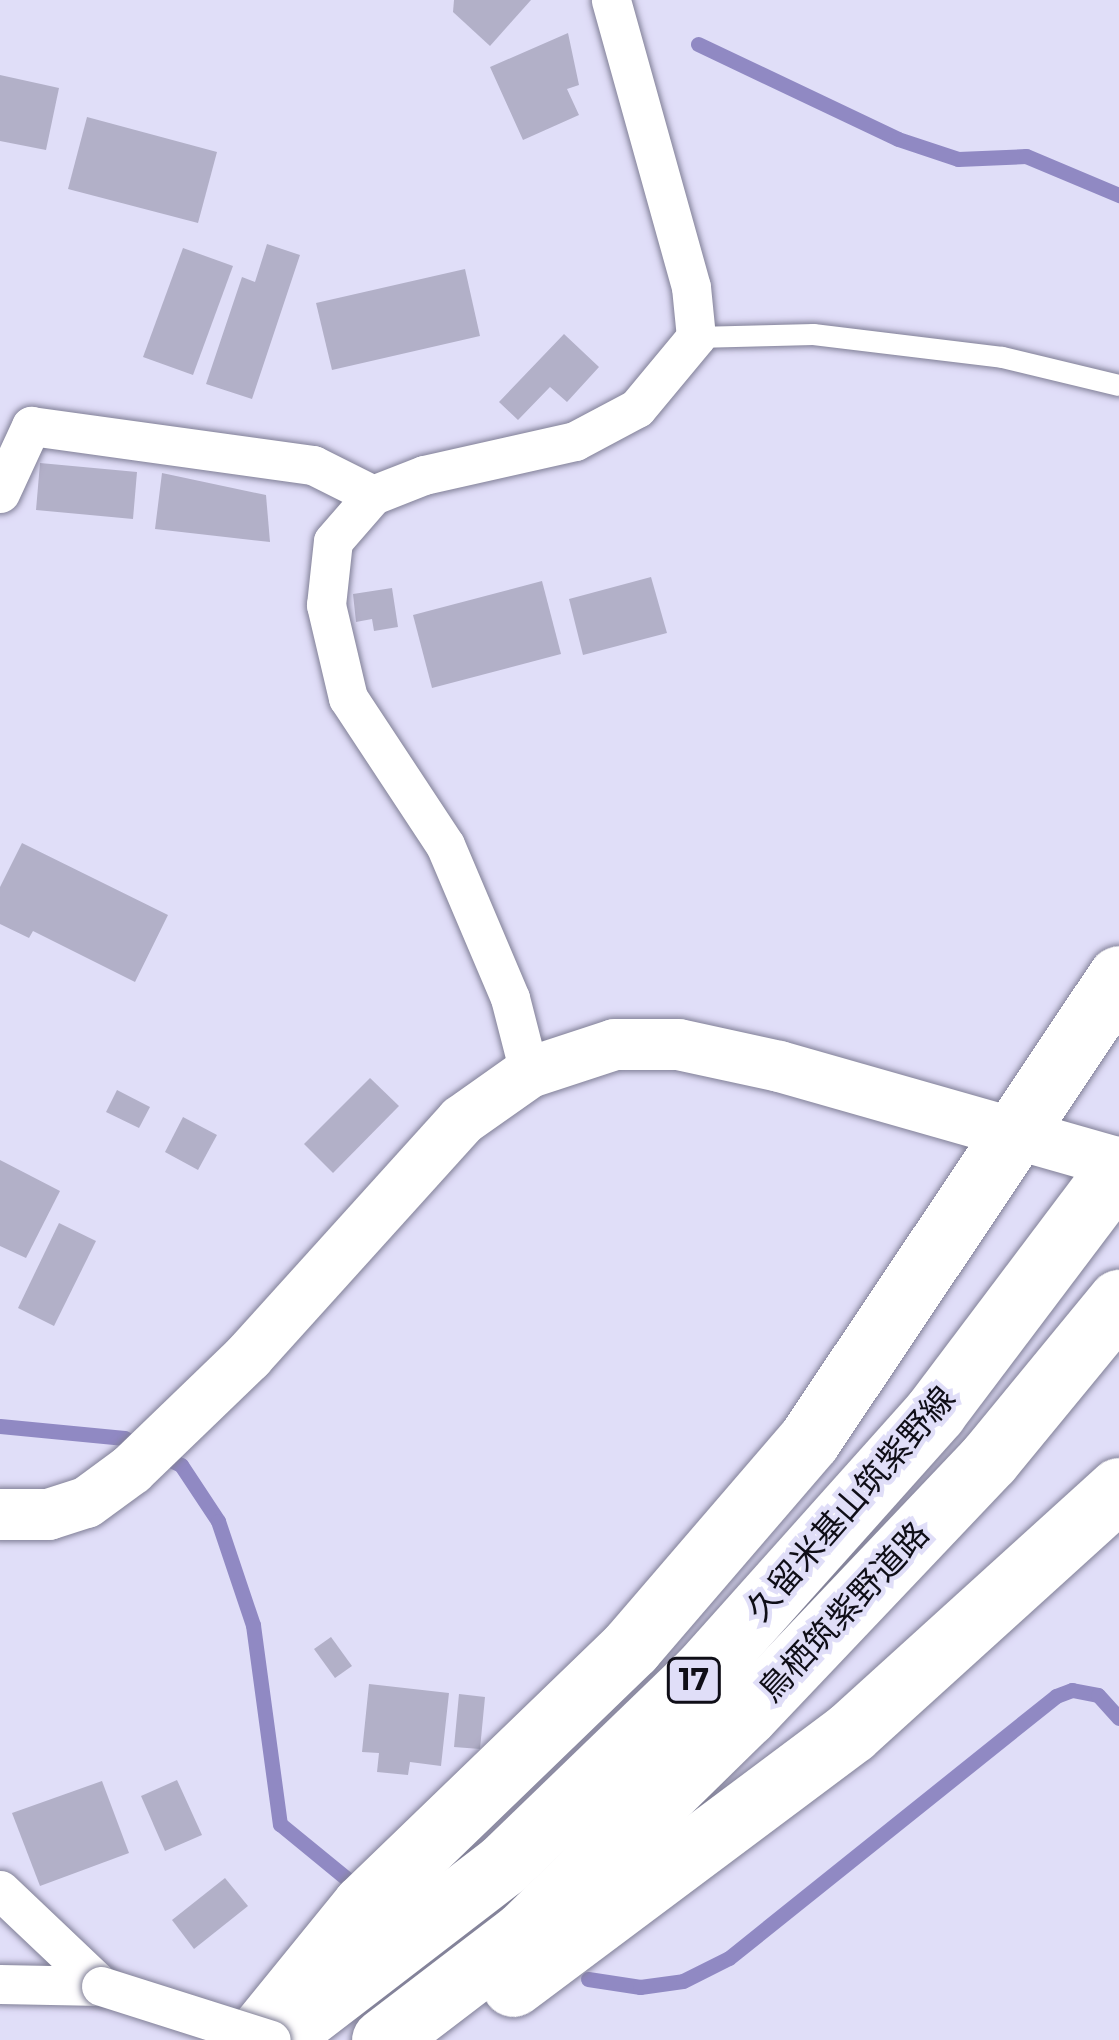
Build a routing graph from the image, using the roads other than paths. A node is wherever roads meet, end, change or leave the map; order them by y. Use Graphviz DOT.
graph roads {
  1 [pos="611,0"];
  2 [pos="696,337"];
  3 [pos="1119,385"];
  4 [pos="0,493"];
  5 [pos="373,495"];
  6 [pos="1119,976"];
  7 [pos="529,1072"];
  8 [pos="1016,1130"];
  9 [pos="1119,1166"];
  10 [pos="1119,1301"];
  11 [pos="1119,1489"];
  12 [pos="0,1514"];
  13 [pos="0,1890"];
  14 [pos="0,1984"];
  15 [pos="101,1986"];
  16 [pos="254,2040"];
  17 [pos="273,2040"];
  18 [pos="383,2040"];
  19 [pos="420,2040"];
  1 -- 2 [label="street"];
  2 -- 3 [label="lane"];
  2 -- 5 [label="street"];
  4 -- 5 [label="street"];
  5 -- 7 [label="street"];
  6 -- 8 [label="main road"];
  7 -- 8 [label="street"];
  7 -- 12 [label="street"];
  8 -- 9 [label="street"];
  8 -- 16 [label="main road"];
  9 -- 17 [label="main road, 久留米基山筑紫野線 / 17"];
  10 -- 18 [label="main road, 鳥栖筑紫野道路 / 17"];
  11 -- 19 [label="main road"];
  13 -- 15 [label="street"];
  14 -- 15 [label="street"];
  15 -- 17 [label="street, bridge"];
}
